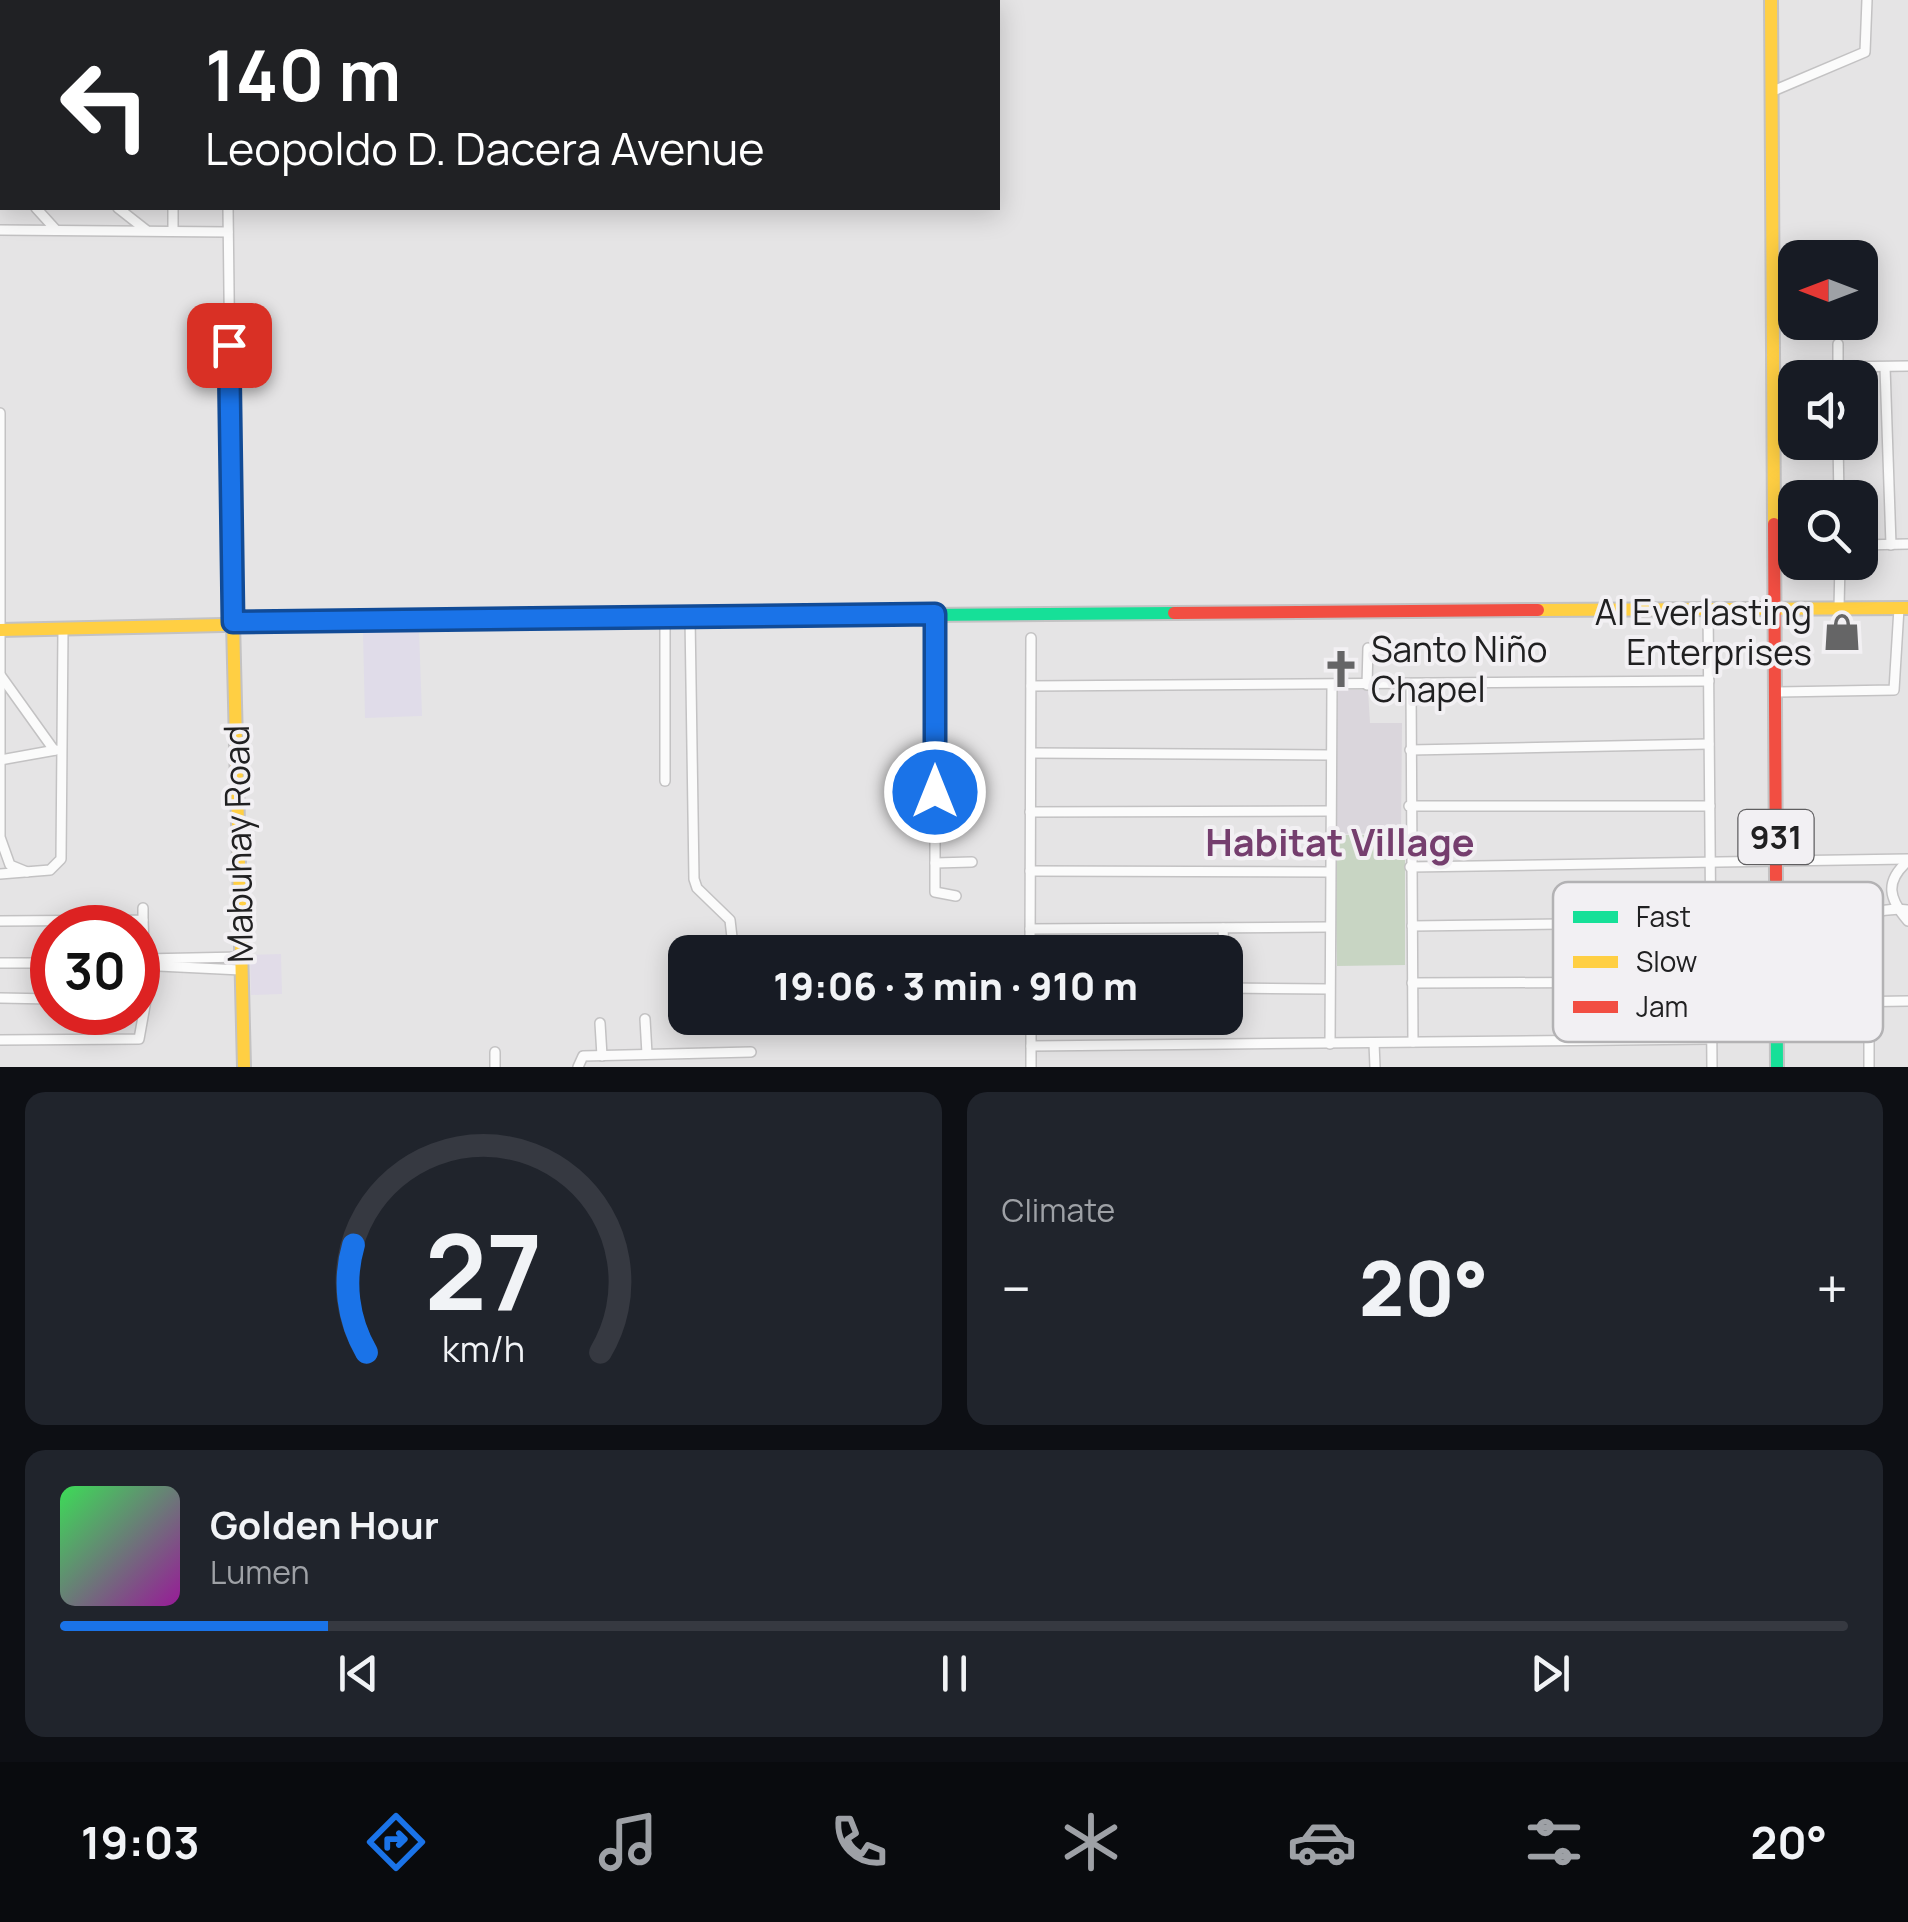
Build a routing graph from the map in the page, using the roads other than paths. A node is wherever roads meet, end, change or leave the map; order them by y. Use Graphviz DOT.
graph roads {
  1 [pos="1772,0"];
  2 [pos="1867,0"];
  3 [pos="1772,91"];
  4 [pos="38,210"];
  5 [pos="121,210"];
  6 [pos="172,210"];
  7 [pos="228,210"];
  8 [pos="0,230"];
  9 [pos="56,230"];
  10 [pos="146,230"];
  11 [pos="173,231"];
  12 [pos="228,232"];
  13 [pos="1838,344"];
  14 [pos="1838,360"];
  15 [pos="1908,366"];
  16 [pos="1885,367"];
  17 [pos="1878,368"];
  18 [pos="0,413"];
  19 [pos="1,467"];
  20 [pos="1908,544"];
  21 [pos="1878,545"];
  22 [pos="1891,545"];
  23 [pos="1840,580"];
  24 [pos="1776,607"];
  25 [pos="1708,608"];
  26 [pos="1839,608"];
  27 [pos="1904,608"];
  28 [pos="935,614"];
  29 [pos="665,617"];
  30 [pos="690,617"];
  31 [pos="233,622"];
  32 [pos="1,630"];
  33 [pos="63,630"];
  34 [pos="1031,638"];
  35 [pos="1368,648"];
  36 [pos="0,676"];
  37 [pos="1709,681"];
  38 [pos="1411,684"];
  39 [pos="1367,685"];
  40 [pos="1031,686"];
  41 [pos="1332,686"];
  42 [pos="1776,692"];
  43 [pos="1709,744"];
  44 [pos="58,750"];
  45 [pos="1410,750"];
  46 [pos="1032,753"];
  47 [pos="1329,755"];
  48 [pos="1,760"];
  49 [pos="665,781"];
  50 [pos="1409,806"];
  51 [pos="1710,806"];
  52 [pos="1329,811"];
  53 [pos="1030,812"];
  54 [pos="1908,860"];
  55 [pos="972,862"];
  56 [pos="935,863"];
  57 [pos="1776,863"];
  58 [pos="1710,864"];
  59 [pos="1410,867"];
  60 [pos="1030,871"];
  61 [pos="27,872"];
  62 [pos="1328,872"];
  63 [pos="0,874"];
  64 [pos="1710,882"];
  65 [pos="1776,882"];
  66 [pos="956,896"];
  67 [pos="1896,908"];
  68 [pos="1908,910"];
  69 [pos="1883,912"];
  70 [pos="30,920"];
  71 [pos="1908,921"];
  72 [pos="0,922"];
  73 [pos="1553,924"];
  74 [pos="1412,926"];
  75 [pos="1328,927"];
  76 [pos="1224,928"];
  77 [pos="1030,929"];
  78 [pos="731,935"];
  79 [pos="1030,935"];
  80 [pos="1224,935"];
  81 [pos="0,963"];
  82 [pos="30,963"];
  83 [pos="160,963"];
  84 [pos="241,964"];
  85 [pos="1412,983"];
  86 [pos="1553,983"];
  87 [pos="1243,988"];
  88 [pos="1328,989"];
  89 [pos="0,998"];
  90 [pos="30,999"];
  91 [pos="1908,1000"];
  92 [pos="1883,1001"];
  93 [pos="645,1019"];
  94 [pos="600,1022"];
  95 [pos="141,1035"];
  96 [pos="1030,1035"];
  97 [pos="0,1040"];
  98 [pos="1553,1041"];
  99 [pos="1413,1042"];
  100 [pos="1777,1042"];
  101 [pos="1870,1042"];
  102 [pos="1374,1043"];
  103 [pos="1330,1044"];
  104 [pos="1030,1046"];
  105 [pos="495,1052"];
  106 [pos="751,1052"];
  107 [pos="647,1054"];
  108 [pos="602,1056"];
  109 [pos="244,1067"];
  110 [pos="496,1067"];
  111 [pos="578,1067"];
  112 [pos="1031,1067"];
  113 [pos="1375,1067"];
  114 [pos="1777,1067"];
  115 [pos="1870,1067"];
  1 -- 3 [label="main road, 931"];
  2 -- 3 [label="street"];
  3 -- 24 [label="main road, 931"];
  4 -- 9 [label="street"];
  5 -- 10 [label="street"];
  6 -- 11 [label="street"];
  7 -- 12 [label="street"];
  8 -- 9 [label="street"];
  9 -- 10 [label="street"];
  10 -- 11 [label="street"];
  11 -- 12 [label="street"];
  12 -- 31 [label="street"];
  13 -- 14 [label="street"];
  15 -- 16 [label="street"];
  16 -- 17 [label="street"];
  16 -- 22 [label="street"];
  18 -- 19 [label="street"];
  19 -- 32 [label="street"];
  20 -- 22 [label="street"];
  21 -- 22 [label="street"];
  23 -- 26 [label="street"];
  24 -- 25 [label="main road"];
  24 -- 26 [label="main road"];
  24 -- 42 [label="main road, 931"];
  25 -- 28 [label="main road"];
  25 -- 37 [label="street"];
  26 -- 27 [label="main road"];
  27 -- 42 [label="street"];
  28 -- 30 [label="main road"];
  28 -- 56 [label="street"];
  29 -- 30 [label="main road"];
  29 -- 31 [label="main road"];
  29 -- 49 [label="street"];
  30 -- 78 [label="street"];
  31 -- 33 [label="main road"];
  31 -- 84 [label="main road, Mabuhay Road"];
  32 -- 33 [label="main road"];
  32 -- 36 [label="street"];
  33 -- 44 [label="street"];
  34 -- 40 [label="street"];
  35 -- 39 [label="street"];
  36 -- 44 [label="street"];
  36 -- 48 [label="street"];
  37 -- 38 [label="street"];
  37 -- 43 [label="street"];
  38 -- 39 [label="street"];
  38 -- 45 [label="street"];
  39 -- 41 [label="street"];
  40 -- 41 [label="street"];
  40 -- 46 [label="street"];
  41 -- 47 [label="street"];
  42 -- 57 [label="main road, 931"];
  43 -- 45 [label="street"];
  43 -- 51 [label="street"];
  44 -- 48 [label="street"];
  44 -- 61 [label="street"];
  45 -- 50 [label="street"];
  46 -- 47 [label="street"];
  46 -- 53 [label="street"];
  47 -- 52 [label="street"];
  48 -- 61 [label="street"];
  50 -- 51 [label="street"];
  50 -- 59 [label="street"];
  51 -- 58 [label="street"];
  52 -- 53 [label="street"];
  52 -- 62 [label="street"];
  53 -- 60 [label="street"];
  54 -- 57 [label="street"];
  54 -- 67 [label="street"];
  55 -- 56 [label="street"];
  56 -- 66 [label="street"];
  57 -- 58 [label="street"];
  57 -- 65 [label="main road, 931"];
  58 -- 59 [label="street"];
  58 -- 64 [label="street"];
  59 -- 74 [label="street"];
  60 -- 62 [label="street"];
  60 -- 77 [label="street"];
  61 -- 63 [label="street"];
  62 -- 75 [label="street"];
  67 -- 68 [label="street"];
  67 -- 69 [label="street"];
  67 -- 71 [label="street"];
  70 -- 72 [label="street"];
  73 -- 74 [label="street"];
  74 -- 85 [label="street"];
  75 -- 76 [label="street"];
  75 -- 88 [label="street"];
  76 -- 77 [label="street"];
  76 -- 80 [label="street"];
  77 -- 79 [label="street"];
  81 -- 82 [label="street"];
  83 -- 84 [label="street"];
  84 -- 109 [label="main road, Mabuhay Road"];
  85 -- 86 [label="street"];
  85 -- 99 [label="street"];
  87 -- 88 [label="street"];
  88 -- 103 [label="street"];
  89 -- 90 [label="street"];
  91 -- 92 [label="street"];
  93 -- 107 [label="street"];
  94 -- 108 [label="street"];
  95 -- 97 [label="street"];
  96 -- 104 [label="street"];
  98 -- 99 [label="street"];
  99 -- 102 [label="street"];
  100 -- 114 [label="main road, 931"];
  101 -- 115 [label="street"];
  102 -- 103 [label="street"];
  102 -- 113 [label="street"];
  103 -- 104 [label="street"];
  104 -- 112 [label="street"];
  105 -- 110 [label="street"];
  106 -- 107 [label="street"];
  107 -- 108 [label="street"];
  108 -- 111 [label="street"];
}
